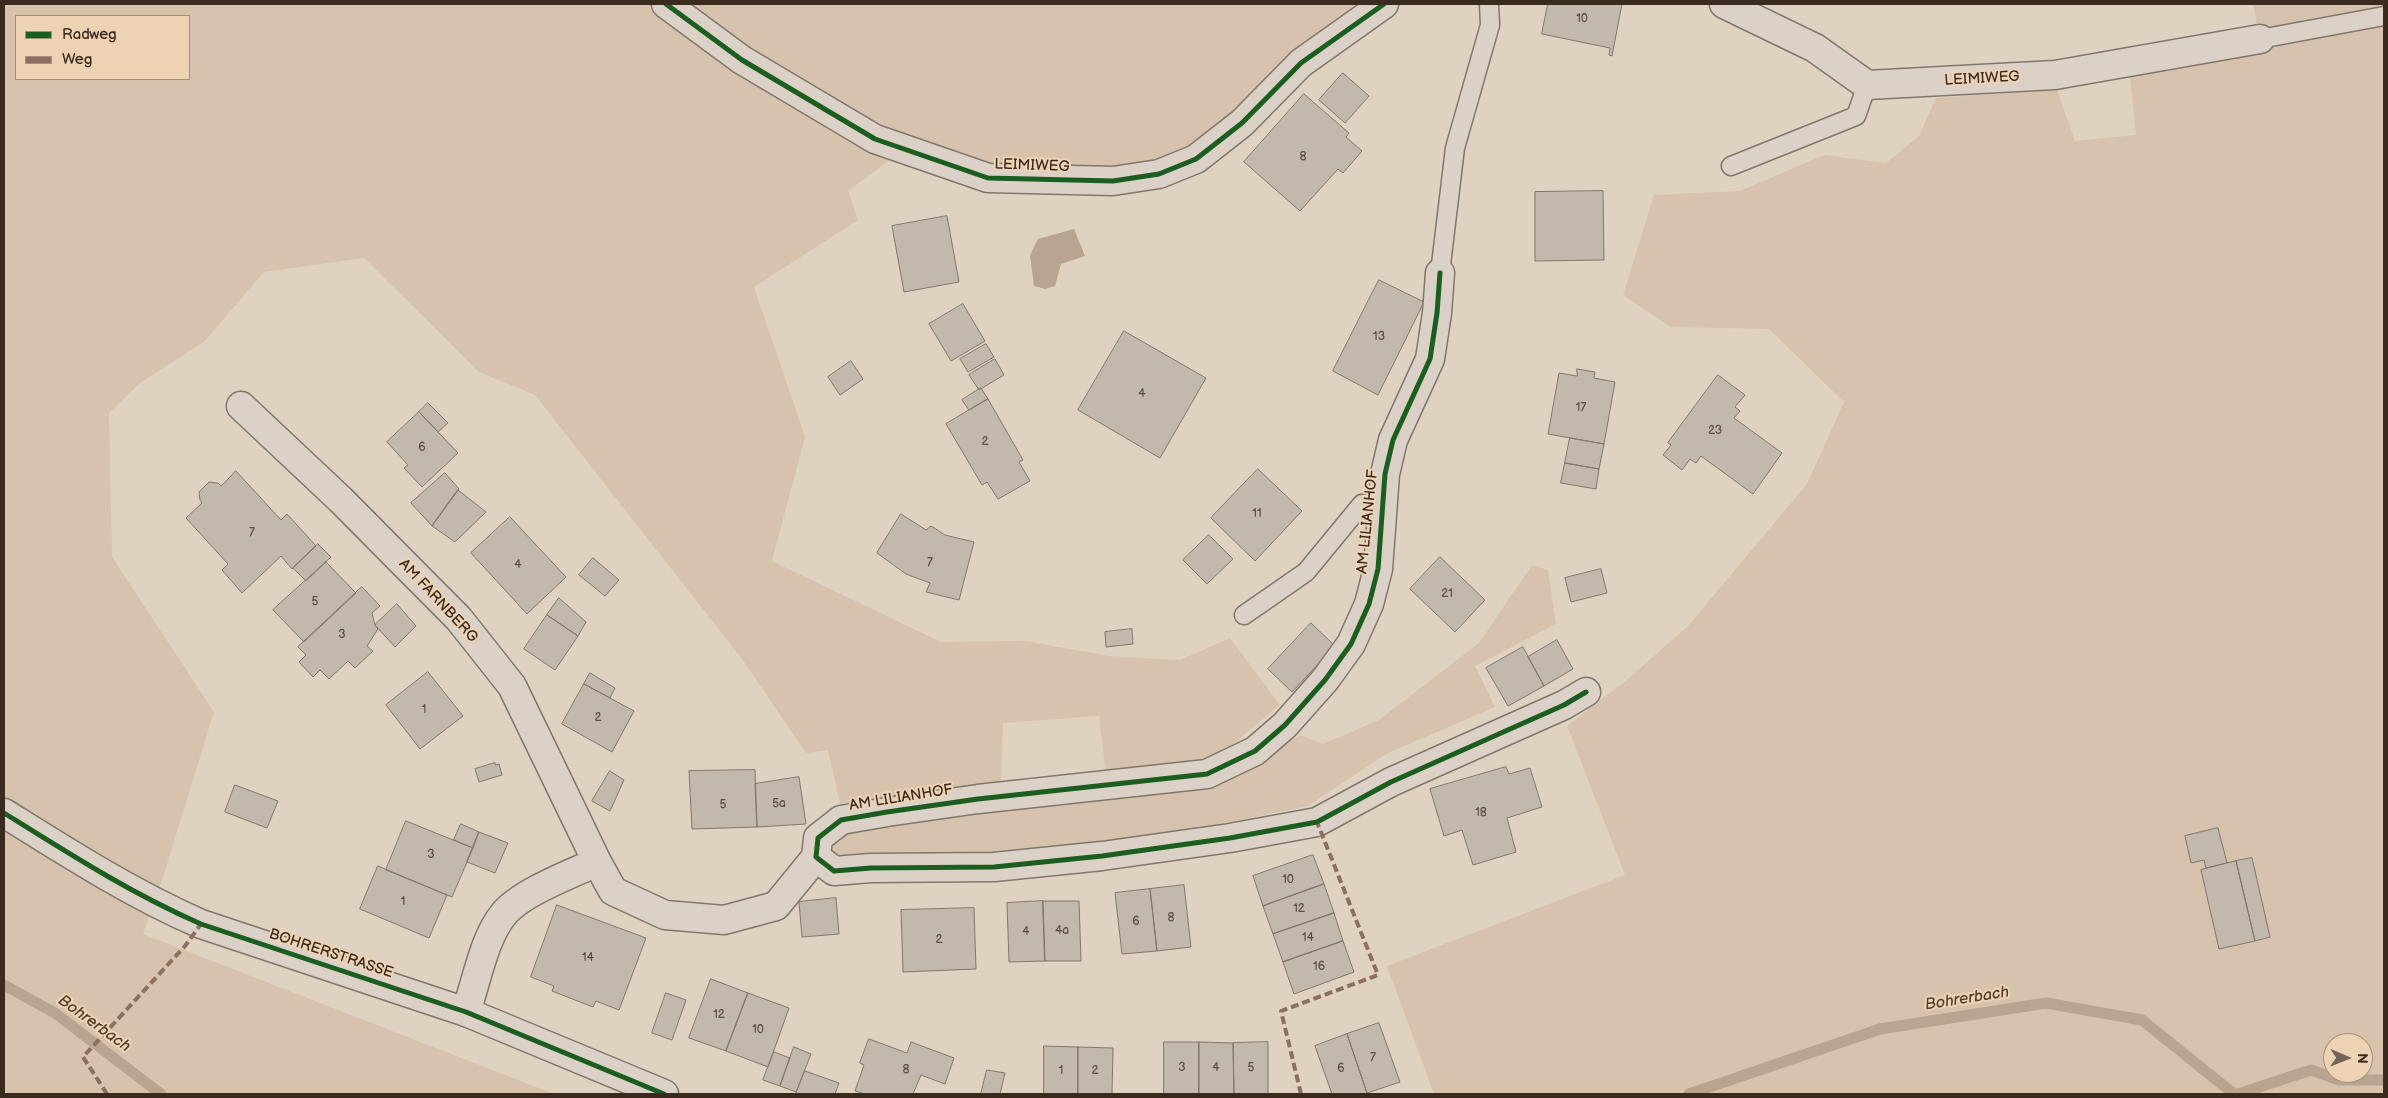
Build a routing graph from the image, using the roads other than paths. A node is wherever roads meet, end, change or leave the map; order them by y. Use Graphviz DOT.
graph roads {
  1 [pos="666,4"];
  2 [pos="1384,4"];
  3 [pos="1489,4"];
  4 [pos="1724,4"];
  5 [pos="2384,16"];
  6 [pos="2260,39"];
  7 [pos="1868,85"];
  8 [pos="1731,166"];
  9 [pos="1440,273"];
  10 [pos="242,406"];
  11 [pos="1384,503"];
  12 [pos="1244,615"];
  13 [pos="1586,692"];
  14 [pos="4,813"];
  15 [pos="816,857"];
  16 [pos="597,862"];
  17 [pos="466,1012"];
  18 [pos="664,1094"];
  1 -- 2 [label="street, LEIMIWEG"];
  3 -- 9 [label="lane"];
  4 -- 7 [label="street"];
  5 -- 6 [label="lane"];
  6 -- 7 [label="street, LEIMIWEG"];
  7 -- 8 [label="lane"];
  9 -- 11 [label="street, AM LILIANHOF"];
  10 -- 16 [label="street, AM FARNBERG"];
  11 -- 12 [label="lane"];
  11 -- 15 [label="street, AM LILIANHOF"];
  13 -- 15 [label="street"];
  14 -- 17 [label="street, BOHRERSTRASSE"];
  15 -- 16 [label="street, AM LILIANHOF"];
  16 -- 17 [label="street"];
  17 -- 18 [label="street, BOHRERSTRASSE"];
}
